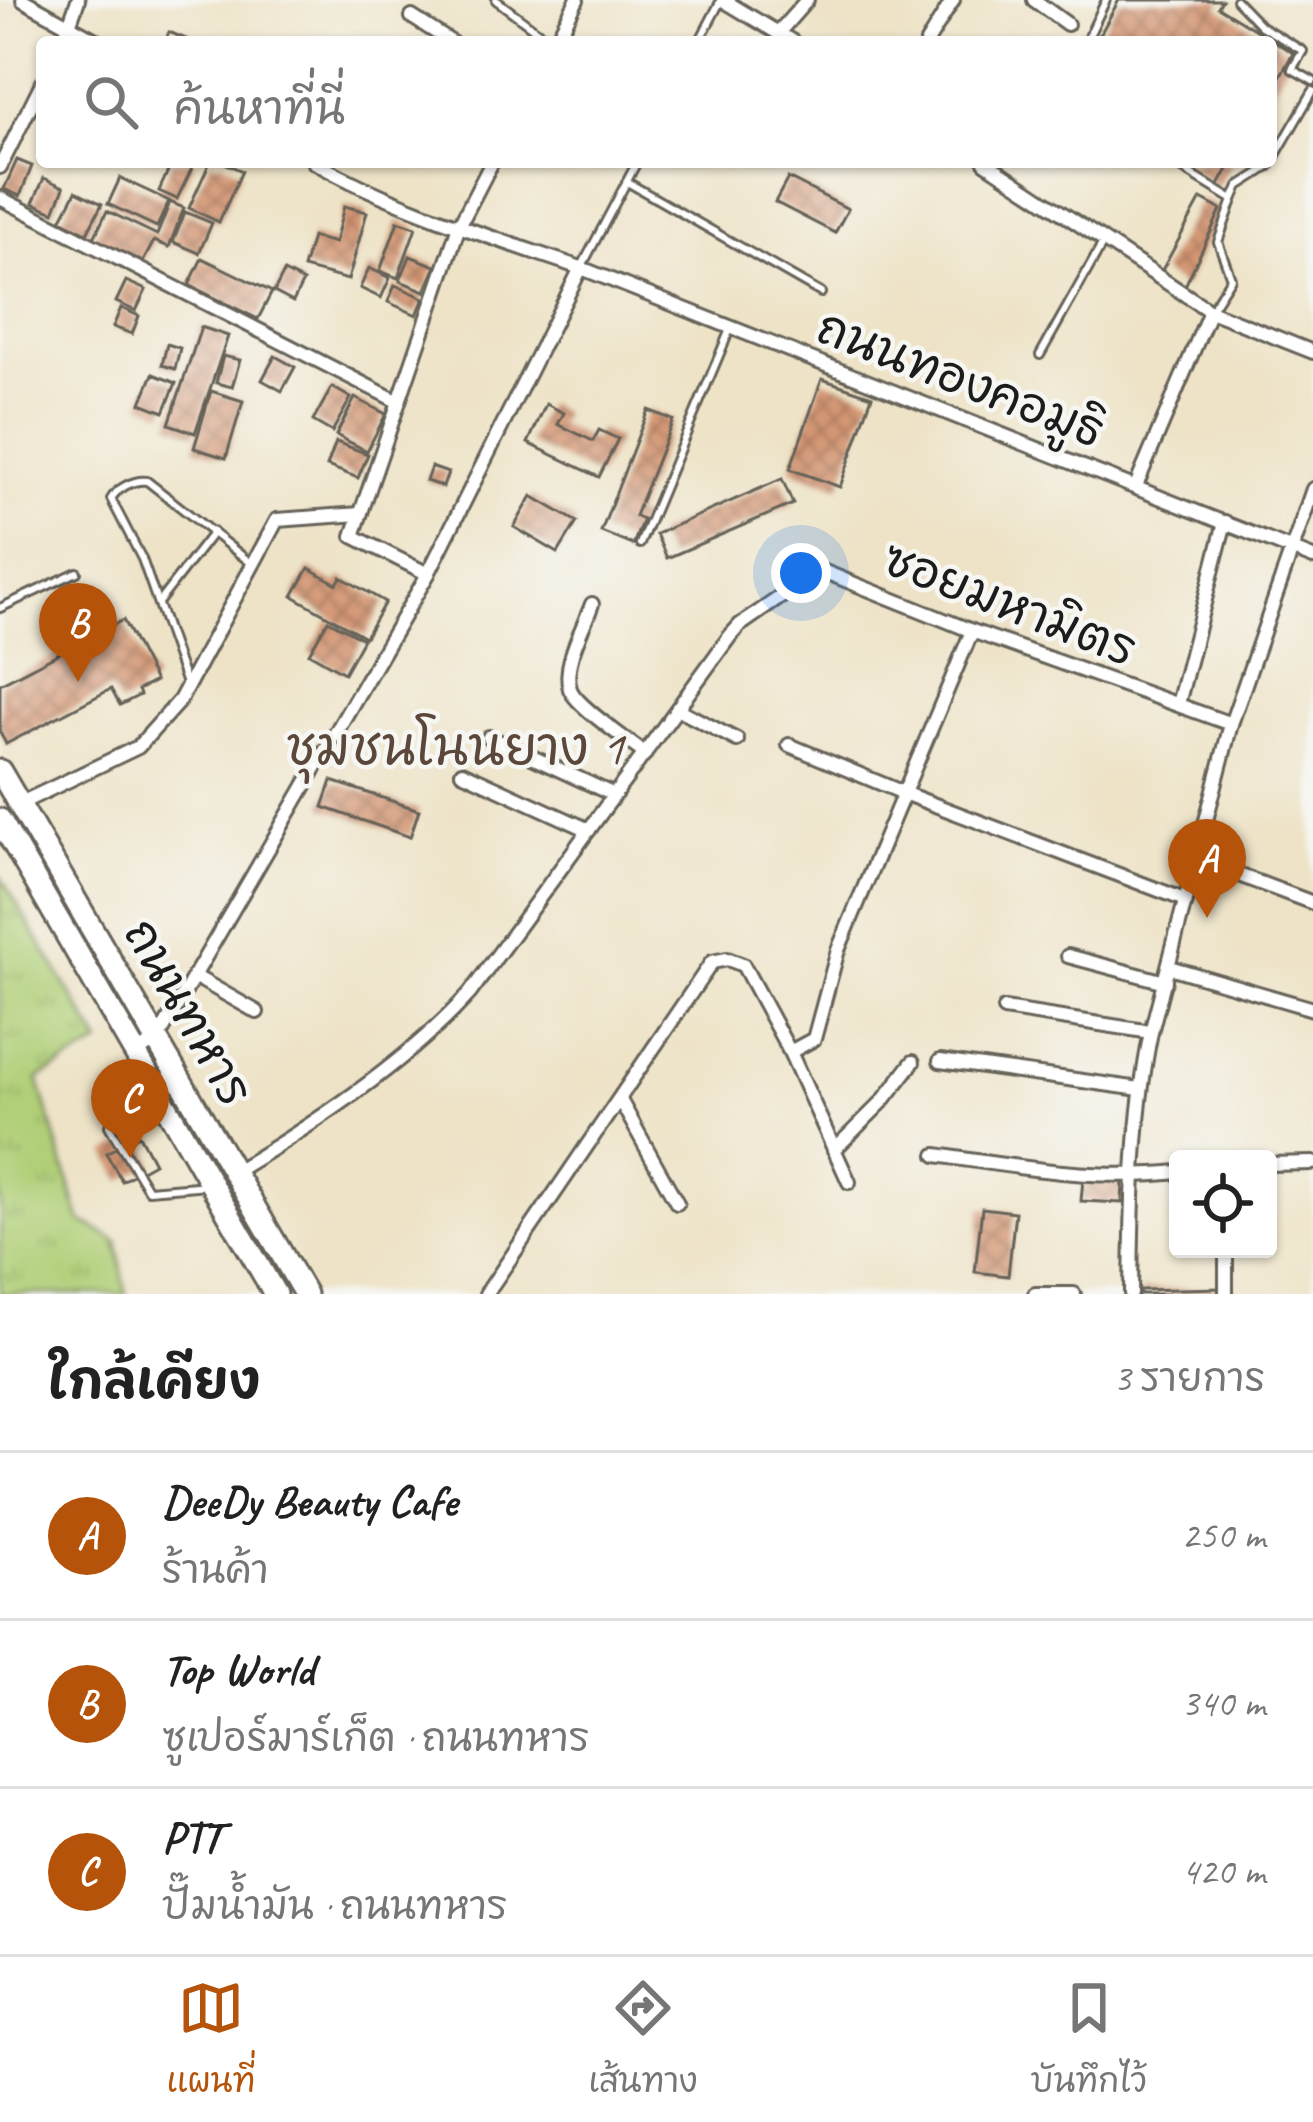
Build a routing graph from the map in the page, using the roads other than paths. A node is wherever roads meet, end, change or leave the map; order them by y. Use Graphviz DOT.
graph roads {
  1 [pos="23,0"];
  2 [pos="78,0"];
  3 [pos="496,0"];
  4 [pos="577,0"];
  5 [pos="722,0"];
  6 [pos="807,0"];
  7 [pos="953,0"];
  8 [pos="1034,0"];
  9 [pos="1106,0"];
  10 [pos="1236,0"];
  11 [pos="412,17"];
  12 [pos="1067,24"];
  13 [pos="71,26"];
  14 [pos="778,33"];
  15 [pos="66,36"];
  16 [pos="88,36"];
  17 [pos="442,36"];
  18 [pos="546,36"];
  19 [pos="557,36"];
  20 [pos="702,36"];
  21 [pos="783,36"];
  22 [pos="931,36"];
  23 [pos="1089,36"];
  24 [pos="1313,81"];
  25 [pos="1313,91"];
  26 [pos="36,95"];
  27 [pos="1277,152"];
  28 [pos="0,167"];
  29 [pos="325,168"];
  30 [pos="489,168"];
  31 [pos="635,168"];
  32 [pos="994,168"];
  33 [pos="1181,168"];
  34 [pos="1266,168"];
  35 [pos="627,182"];
  36 [pos="0,198"];
  37 [pos="1233,200"];
  38 [pos="459,226"];
  39 [pos="1105,240"];
  40 [pos="581,268"];
  41 [pos="821,293"];
  42 [pos="1210,310"];
  43 [pos="731,327"];
  44 [pos="1313,352"];
  45 [pos="1040,355"];
  46 [pos="399,402"];
  47 [pos="1136,486"];
  48 [pos="1313,489"];
  49 [pos="360,514"];
  50 [pos="1225,522"];
  51 [pos="213,532"];
  52 [pos="640,544"];
  53 [pos="1290,548"];
  54 [pos="1313,558"];
  55 [pos="253,564"];
  56 [pos="77,572"];
  57 [pos="428,574"];
  58 [pos="158,603"];
  59 [pos="592,604"];
  60 [pos="0,608"];
  61 [pos="972,631"];
  62 [pos="188,687"];
  63 [pos="1178,704"];
  64 [pos="677,709"];
  65 [pos="1231,724"];
  66 [pos="489,737"];
  67 [pos="736,740"];
  68 [pos="789,745"];
  69 [pos="645,754"];
  70 [pos="0,771"];
  71 [pos="462,772"];
  72 [pos="906,794"];
  73 [pos="614,795"];
  74 [pos="19,804"];
  75 [pos="0,820"];
  76 [pos="589,830"];
  77 [pos="1196,859"];
  78 [pos="1186,900"];
  79 [pos="1313,903"];
  80 [pos="1068,956"];
  81 [pos="1167,975"];
  82 [pos="194,976"];
  83 [pos="1313,1009"];
  84 [pos="1004,1010"];
  85 [pos="257,1012"];
  86 [pos="1151,1033"];
  87 [pos="157,1040"];
  88 [pos="790,1052"];
  89 [pos="140,1060"];
  90 [pos="940,1061"];
  91 [pos="913,1062"];
  92 [pos="1140,1089"];
  93 [pos="620,1100"];
  94 [pos="834,1150"];
  95 [pos="936,1156"];
  96 [pos="1313,1163"];
  97 [pos="1277,1164"];
  98 [pos="234,1172"];
  99 [pos="1169,1173"];
  100 [pos="1132,1177"];
  101 [pos="849,1182"];
  102 [pos="211,1184"];
  103 [pos="677,1202"];
  104 [pos="1226,1258"];
  105 [pos="275,1294"];
  106 [pos="304,1294"];
  107 [pos="486,1294"];
  108 [pos="1036,1294"];
  109 [pos="1074,1294"];
  110 [pos="1131,1294"];
  111 [pos="1226,1294"];
  1 -- 13 [label="street"];
  2 -- 13 [label="street"];
  3 -- 18 [label="lane"];
  4 -- 19 [label="street"];
  5 -- 14 [label="street"];
  5 -- 20 [label="lane"];
  6 -- 14 [label="street"];
  7 -- 22 [label="street"];
  8 -- 12 [label="street"];
  9 -- 23 [label="lane"];
  10 -- 24 [label="lane"];
  11 -- 17 [label="street"];
  13 -- 15 [label="street"];
  13 -- 16 [label="street"];
  14 -- 21 [label="street"];
  25 -- 27 [label="lane"];
  26 -- 28 [label="street"];
  29 -- 38 [label="street, ถนนทองคอมูธิ"];
  30 -- 38 [label="street"];
  31 -- 35 [label="lane"];
  32 -- 39 [label="street"];
  33 -- 37 [label="lane"];
  34 -- 37 [label="lane"];
  35 -- 40 [label="lane"];
  35 -- 41 [label="lane"];
  36 -- 46 [label="street"];
  37 -- 42 [label="lane"];
  38 -- 40 [label="street, ถนนทองคอมูธิ"];
  38 -- 46 [label="street"];
  39 -- 42 [label="street"];
  39 -- 45 [label="lane"];
  40 -- 43 [label="street, ถนนทองคอมูธิ"];
  40 -- 57 [label="street"];
  42 -- 44 [label="street"];
  42 -- 47 [label="street"];
  43 -- 47 [label="street, ถนนทองคอมูธิ"];
  43 -- 52 [label="lane"];
  46 -- 49 [label="street"];
  47 -- 50 [label="street, ถนนทองคอมูธิ"];
  48 -- 53 [label="street"];
  49 -- 55 [label="street"];
  49 -- 57 [label="street"];
  50 -- 53 [label="street, ถนนทองคอมูธิ"];
  50 -- 63 [label="street"];
  51 -- 55 [label="lane"];
  51 -- 58 [label="lane"];
  51 -- 58 [label="lane"];
  53 -- 54 [label="street, ถนนทองคอมูธิ"];
  53 -- 65 [label="street"];
  55 -- 62 [label="street"];
  56 -- 60 [label="lane"];
  57 -- 82 [label="street"];
  58 -- 62 [label="lane"];
  59 -- 69 [label="street"];
  61 -- 63 [label="street, ซอยมหามิตร"];
  61 -- 64 [label="street, ซอยมหามิตร"];
  61 -- 72 [label="street"];
  62 -- 74 [label="street"];
  63 -- 65 [label="street, ซอยมหามิตร"];
  64 -- 67 [label="street"];
  64 -- 69 [label="street, ซอยมหามิตร"];
  65 -- 77 [label="street"];
  66 -- 73 [label="street"];
  68 -- 72 [label="street"];
  69 -- 73 [label="street, ซอยมหามิตร"];
  70 -- 74 [label="main road, ถนนทหาร"];
  71 -- 76 [label="street"];
  72 -- 78 [label="street"];
  72 -- 88 [label="street"];
  73 -- 76 [label="street, ซอยมหามิตร"];
  74 -- 87 [label="main road, ถนนทหาร"];
  75 -- 89 [label="main road, ถนนทหาร"];
  76 -- 98 [label="street, ซอยมหามิตร"];
  77 -- 78 [label="street"];
  77 -- 79 [label="street"];
  78 -- 81 [label="street"];
  80 -- 81 [label="street"];
  81 -- 83 [label="street"];
  81 -- 86 [label="street"];
  82 -- 85 [label="street"];
  82 -- 87 [label="street"];
  84 -- 86 [label="street"];
  86 -- 92 [label="street"];
  87 -- 89 [label="street"];
  87 -- 98 [label="main road, ถนนทหาร"];
  88 -- 93 [label="street"];
  88 -- 94 [label="street"];
  89 -- 102 [label="main road, ถนนทหาร"];
  89 -- 102 [label="lane"];
  90 -- 92 [label="street"];
  91 -- 94 [label="street"];
  92 -- 100 [label="street"];
  93 -- 103 [label="street"];
  93 -- 107 [label="street"];
  94 -- 101 [label="street"];
  95 -- 100 [label="street"];
  96 -- 97 [label="street"];
  98 -- 106 [label="main road, ถนนทหาร"];
  99 -- 100 [label="street"];
  100 -- 110 [label="street"];
  102 -- 105 [label="main road, ถนนทหาร"];
  104 -- 111 [label="street"];
  108 -- 109 [label="street"];
}
